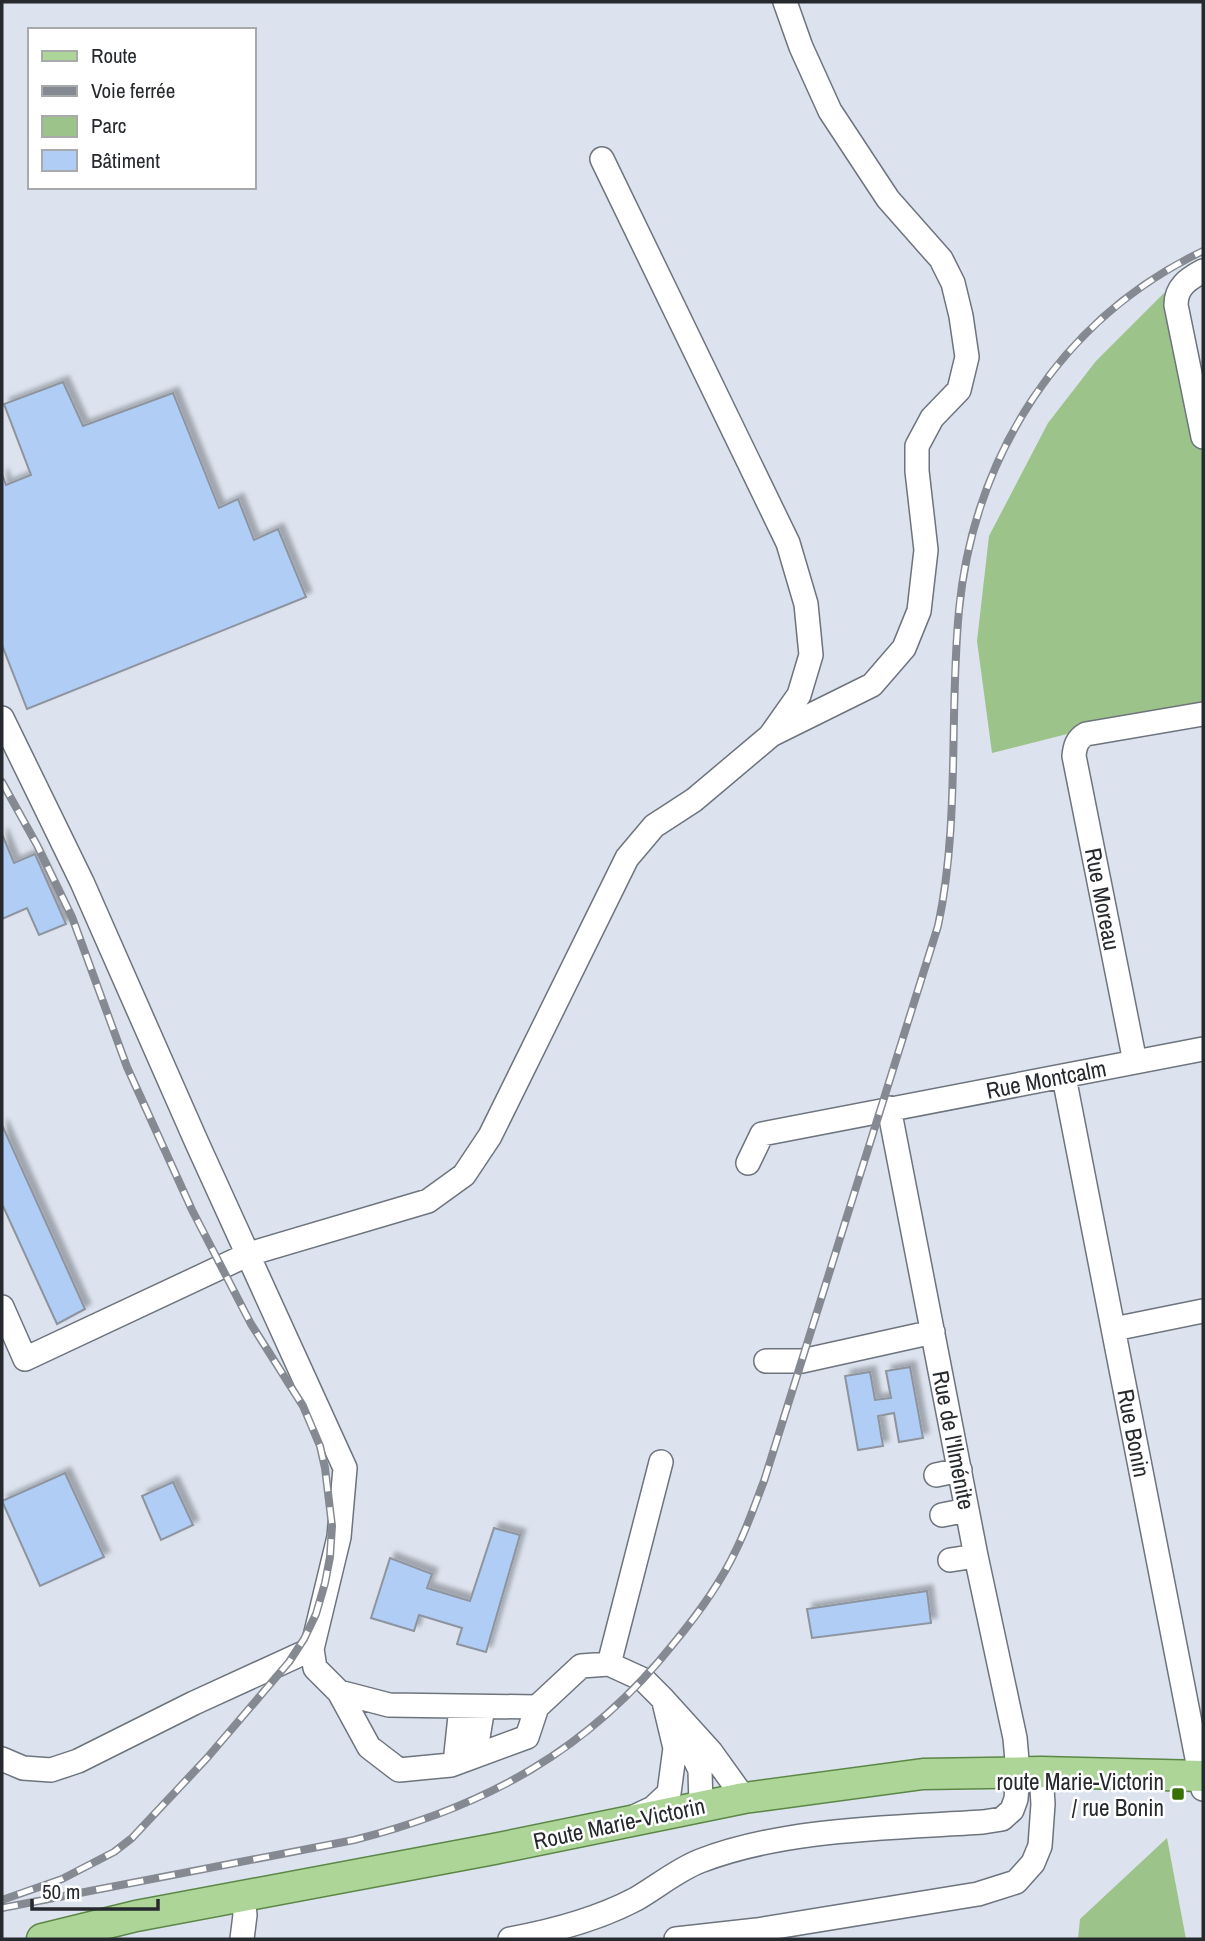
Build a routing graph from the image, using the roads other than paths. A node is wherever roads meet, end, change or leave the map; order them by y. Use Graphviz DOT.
graph roads {
  1 [pos="785,2"];
  2 [pos="601,159"];
  3 [pos="1203,271"];
  4 [pos="1203,437"];
  5 [pos="1203,714"];
  6 [pos="2,718"];
  7 [pos="770,736"];
  8 [pos="1203,1049"];
  9 [pos="1135,1062"];
  10 [pos="1063,1077"];
  11 [pos="889,1108"];
  12 [pos="748,1163"];
  13 [pos="249,1254"];
  14 [pos="2,1307"];
  15 [pos="1203,1311"];
  16 [pos="1114,1329"];
  17 [pos="933,1332"];
  18 [pos="766,1361"];
  19 [pos="661,1461"];
  20 [pos="960,1471"];
  21 [pos="936,1475"];
  22 [pos="967,1510"];
  23 [pos="942,1515"];
  24 [pos="976,1556"];
  25 [pos="950,1560"];
  26 [pos="312,1649"];
  27 [pos="608,1664"];
  28 [pos="339,1692"];
  29 [pos="663,1699"];
  30 [pos="379,1702"];
  31 [pos="472,1707"];
  32 [pos="537,1707"];
  33 [pos="362,1734"];
  34 [pos="2,1759"];
  35 [pos="465,1760"];
  36 [pos="1030,1772"];
  37 [pos="1202,1780"];
  38 [pos="744,1798"];
  39 [pos="701,1806"];
  40 [pos="628,1820"];
  41 [pos="243,1897"];
  42 [pos="42,1939"];
  43 [pos="242,1939"];
  44 [pos="510,1939"];
  45 [pos="676,1939"];
  1 -- 7 [label="street"];
  2 -- 7 [label="street"];
  3 -- 4 [label="street"];
  5 -- 9 [label="street, Rue Moreau"];
  6 -- 13 [label="street"];
  7 -- 13 [label="street"];
  8 -- 9 [label="street, Rue Montcalm"];
  9 -- 10 [label="street, Rue Montcalm"];
  10 -- 11 [label="street, Rue Montcalm"];
  10 -- 16 [label="street, Rue Bonin"];
  11 -- 12 [label="street, Rue Montcalm"];
  11 -- 17 [label="street, Rue de l'Ilménite"];
  13 -- 14 [label="street"];
  13 -- 26 [label="street"];
  15 -- 16 [label="street"];
  16 -- 37 [label="street, Rue Bonin"];
  17 -- 18 [label="street"];
  17 -- 20 [label="street, Rue de l'Ilménite"];
  19 -- 27 [label="street"];
  20 -- 21 [label="street"];
  20 -- 22 [label="street, Rue de l'Ilménite"];
  22 -- 23 [label="street"];
  22 -- 24 [label="street, Rue de l'Ilménite"];
  24 -- 25 [label="street"];
  24 -- 36 [label="street, Rue de l'Ilménite"];
  26 -- 28 [label="street"];
  26 -- 34 [label="street"];
  27 -- 29 [label="street"];
  27 -- 32 [label="street"];
  28 -- 30 [label="street"];
  28 -- 33 [label="street"];
  29 -- 38 [label="street"];
  29 -- 39 [label="street"];
  29 -- 40 [label="street"];
  30 -- 31 [label="street"];
  30 -- 33 [label="street"];
  31 -- 32 [label="street"];
  31 -- 35 [label="street"];
  32 -- 35 [label="street"];
  33 -- 35 [label="street"];
  36 -- 37 [label="main road, Route Marie-Victorin"];
  36 -- 38 [label="main road, Route Marie-Victorin"];
  36 -- 44 [label="street"];
  36 -- 45 [label="street"];
  38 -- 39 [label="main road, Route Marie-Victorin"];
  39 -- 40 [label="main road, Route Marie-Victorin"];
  40 -- 41 [label="main road, Route Marie-Victorin"];
  41 -- 42 [label="main road, Route Marie-Victorin"];
  41 -- 43 [label="street"];
}
